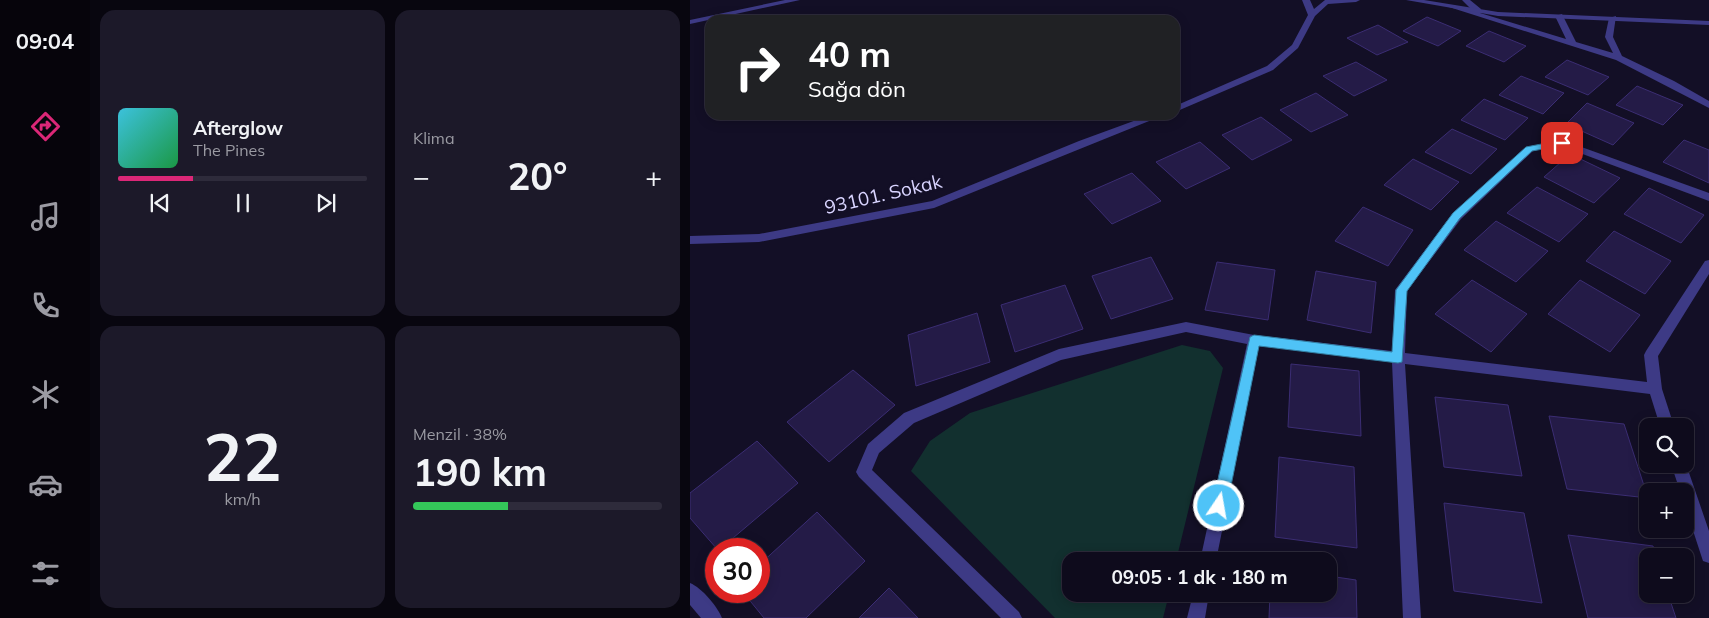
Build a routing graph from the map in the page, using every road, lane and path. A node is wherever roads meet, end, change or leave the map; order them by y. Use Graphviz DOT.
graph roads {
  1 [pos="796,0"];
  2 [pos="1306,0"];
  3 [pos="1356,0"];
  4 [pos="1410,0"];
  5 [pos="1466,0"];
  6 [pos="1453,7"];
  7 [pos="1478,11"];
  8 [pos="1312,14"];
  9 [pos="724,15"];
  10 [pos="1558,16"];
  11 [pos="1613,18"];
  12 [pos="705,19"];
  13 [pos="690,22"];
  14 [pos="1709,23"];
  15 [pos="1573,45"];
  16 [pos="1619,58"];
  17 [pos="1709,105"];
  18 [pos="1180,107"];
  19 [pos="1145,120"];
  20 [pos="1709,197"];
  21 [pos="690,240"];
  22 [pos="1709,264"];
  23 [pos="1254,340"];
  24 [pos="1398,358"];
  25 [pos="1655,389"];
  26 [pos="1664,418"];
  27 [pos="1682,473"];
  28 [pos="1210,552"];
  29 [pos="1709,555"];
  30 [pos="690,592"];
  31 [pos="1199,602"];
  32 [pos="713,618"];
  33 [pos="1014,618"];
  34 [pos="1196,618"];
  35 [pos="1412,618"];
  1 -- 9 [label="street"];
  2 -- 8 [label="street"];
  3 -- 8 [label="street"];
  4 -- 6 [label="street"];
  5 -- 7 [label="street"];
  6 -- 7 [label="street"];
  6 -- 15 [label="street"];
  7 -- 10 [label="street"];
  8 -- 18 [label="street"];
  10 -- 11 [label="street"];
  10 -- 15 [label="street"];
  11 -- 14 [label="street"];
  11 -- 16 [label="street"];
  12 -- 13 [label="street"];
  15 -- 16 [label="street"];
  16 -- 17 [label="street"];
  19 -- 21 [label="street, 93101. Sokak"];
  20 -- 24 [label="street"];
  22 -- 25 [label="street"];
  23 -- 24 [label="street"];
  23 -- 28 [label="street"];
  23 -- 33 [label="street"];
  24 -- 25 [label="street"];
  24 -- 35 [label="street"];
  25 -- 26 [label="street"];
  27 -- 29 [label="street"];
  30 -- 32 [label="street"];
  31 -- 34 [label="street"];
}
